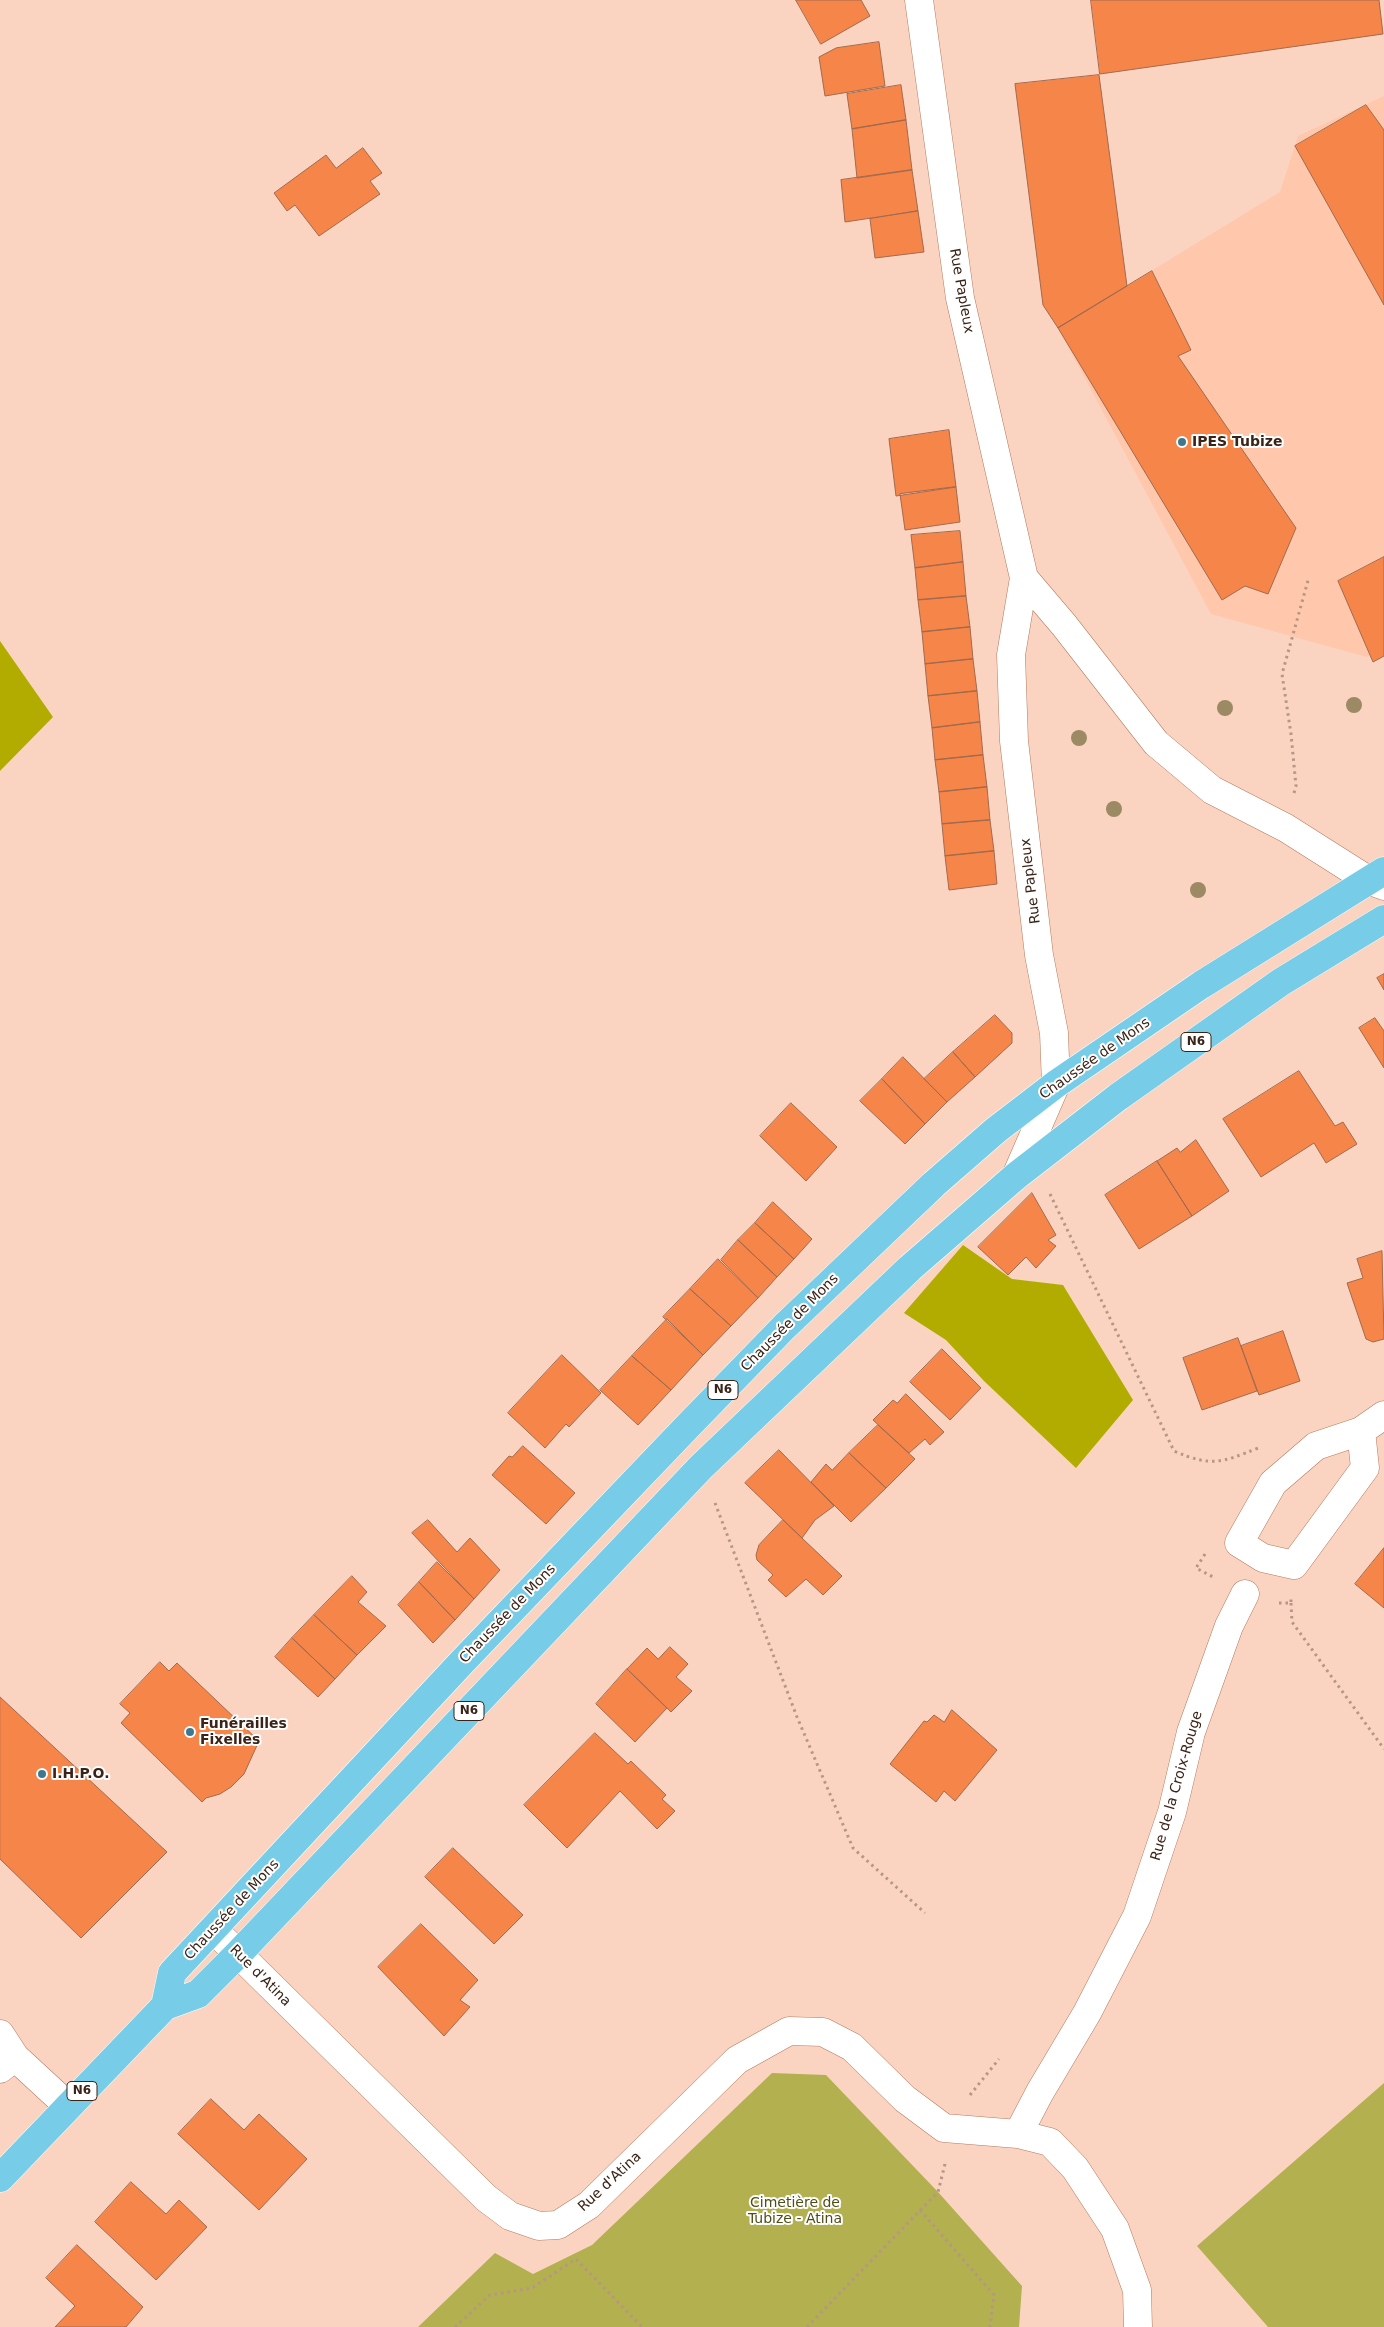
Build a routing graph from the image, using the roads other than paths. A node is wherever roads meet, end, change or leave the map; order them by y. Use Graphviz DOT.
graph roads {
  1 [pos="919,0"];
  2 [pos="1024,578"];
  3 [pos="1379,879"];
  4 [pos="1384,919"];
  5 [pos="1056,1084"];
  6 [pos="1025,1169"];
  7 [pos="1384,1415"];
  8 [pos="1361,1431"];
  9 [pos="1245,1594"];
  10 [pos="214,1930"];
  11 [pos="238,1954"];
  12 [pos="165,2006"];
  13 [pos="0,2034"];
  14 [pos="8,2063"];
  15 [pos="68,2106"];
  16 [pos="1018,2134"];
  17 [pos="0,2178"];
  18 [pos="1138,2327"];
  1 -- 2 [label="street, Rue Papleux"];
  2 -- 3 [label="street, Rue Papleux"];
  2 -- 5 [label="street, Rue Papleux"];
  3 -- 5 [label="main road, Chaussée de Mons / N6"];
  4 -- 6 [label="main road, N6"];
  5 -- 6 [label="street, Rue Papleux"];
  5 -- 10 [label="main road, Chaussée de Mons / N6"];
  6 -- 11 [label="main road, N6"];
  7 -- 8 [label="street"];
  8 -- 8 [label="street"];
  9 -- 16 [label="street, Rue de la Croix-Rouge"];
  10 -- 11 [label="street, Rue d'Atina"];
  10 -- 12 [label="main road, Chaussée de Mons / N6"];
  11 -- 12 [label="main road, N6"];
  11 -- 16 [label="street, Rue d'Atina"];
  12 -- 15 [label="main road, N6"];
  13 -- 14 [label="street"];
  14 -- 15 [label="street"];
  15 -- 17 [label="main road, N6"];
  16 -- 18 [label="street, Rue d'Atina"];
}
